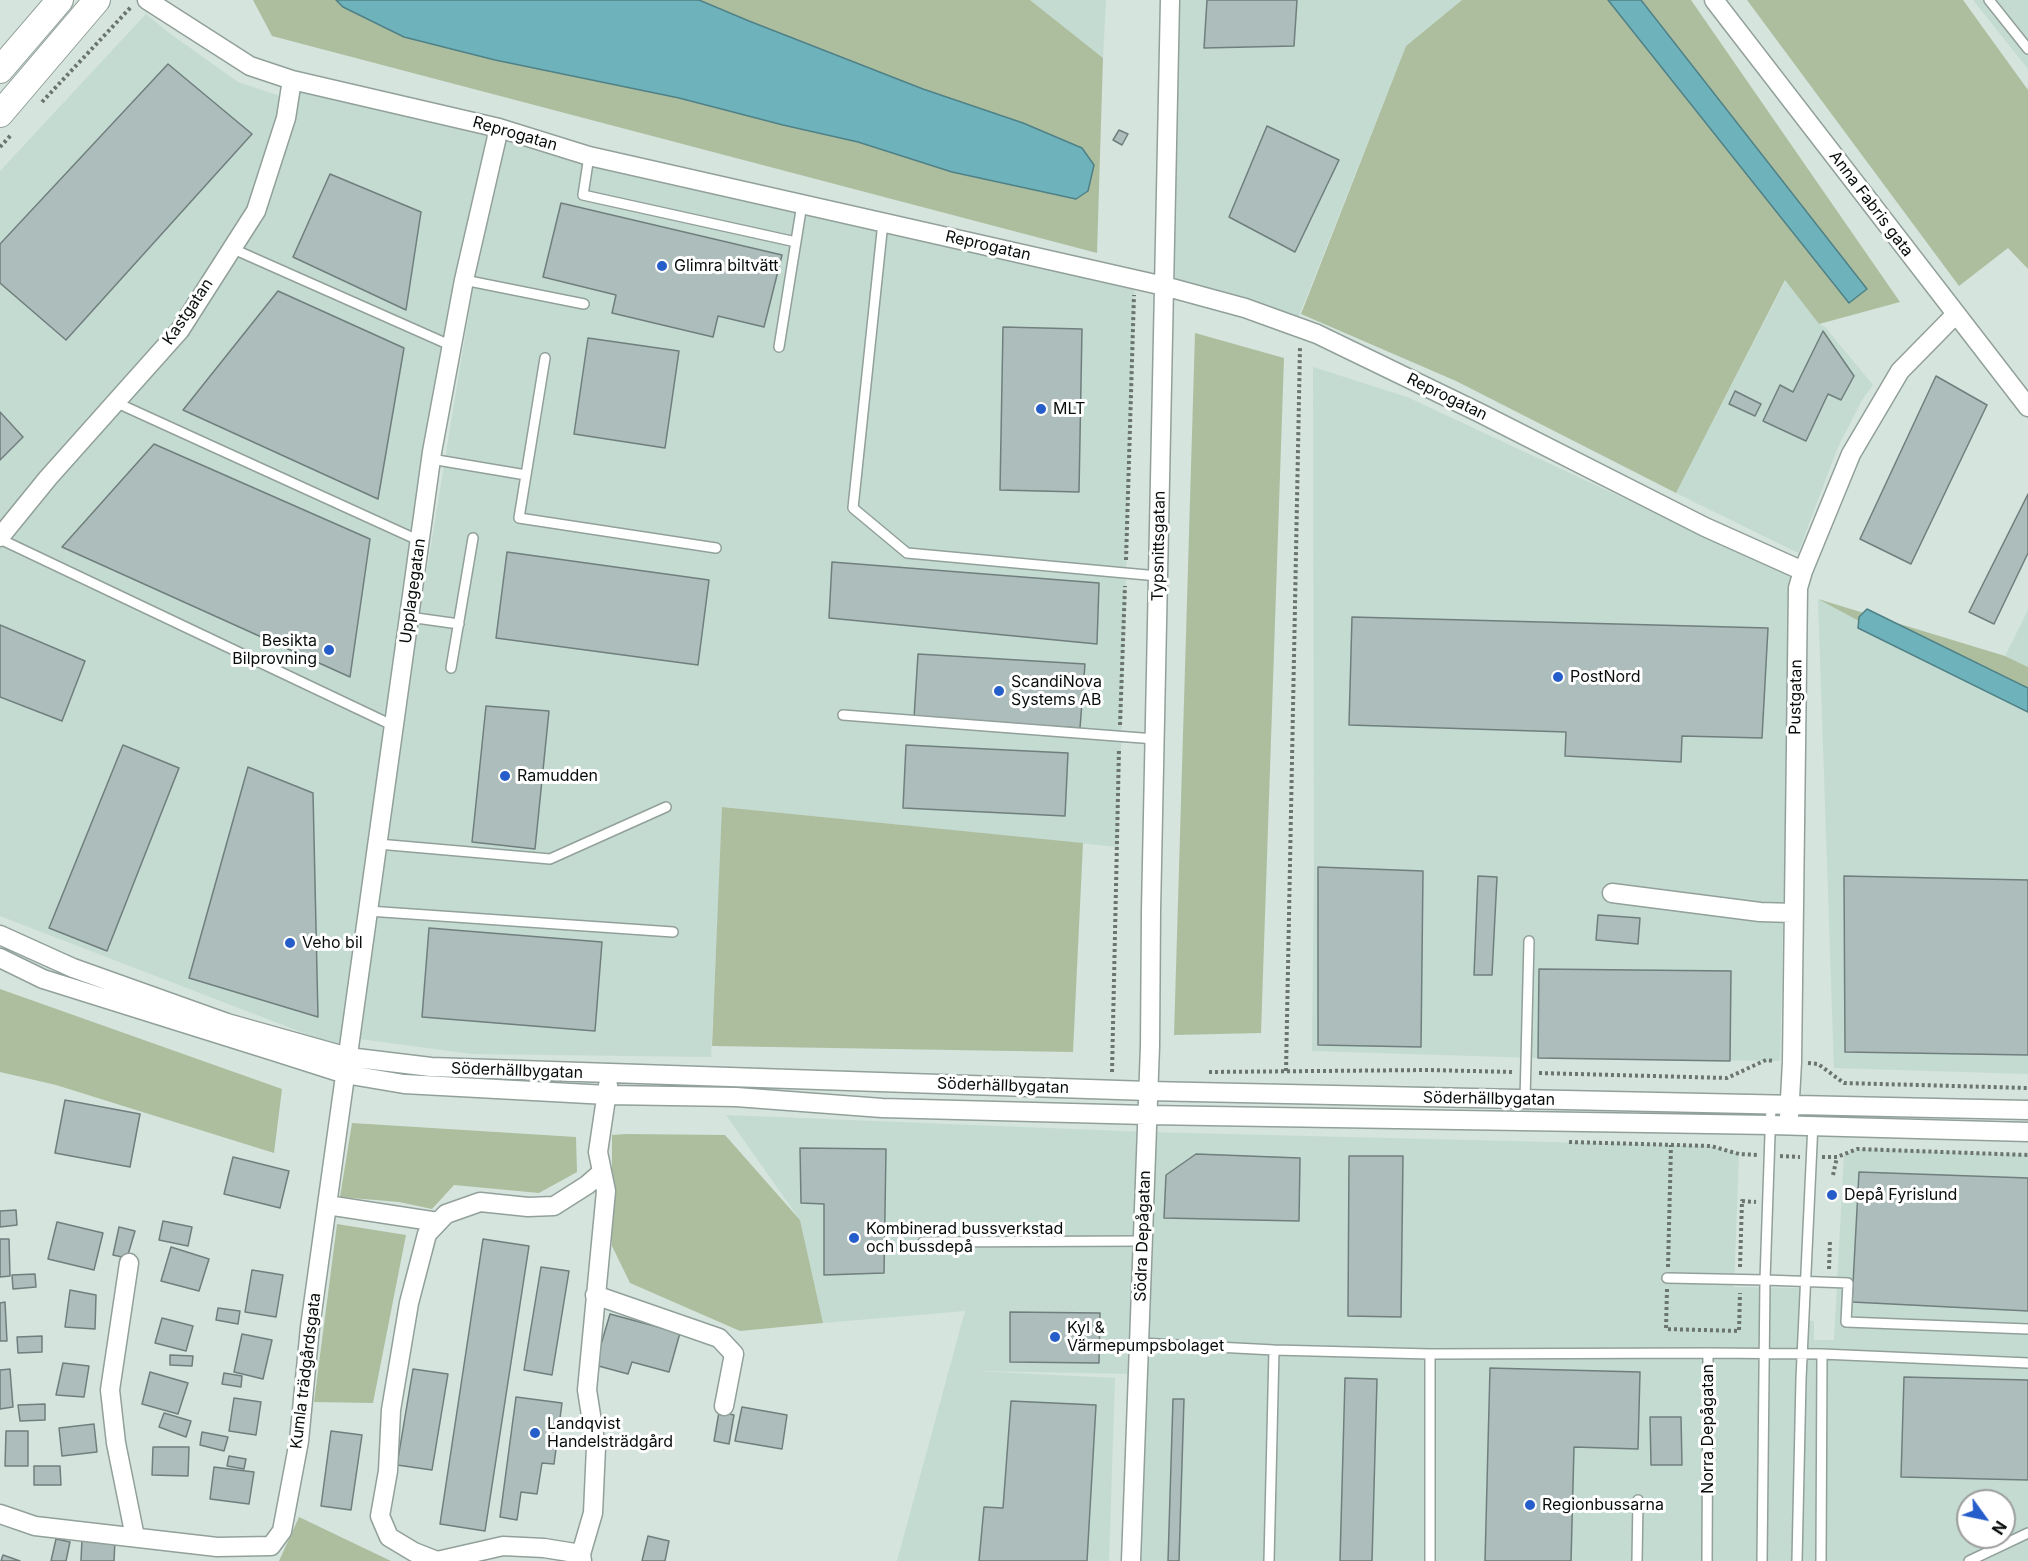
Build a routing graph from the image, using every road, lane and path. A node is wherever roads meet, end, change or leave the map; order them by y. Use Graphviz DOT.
graph roads {
  1 [pos="60,0"];
  2 [pos="97,0"];
  3 [pos="138,0"];
  4 [pos="147,0"];
  5 [pos="1170,0"];
  6 [pos="1714,0"];
  7 [pos="1989,0"];
  8 [pos="2028,49"];
  9 [pos="0,70"];
  10 [pos="292,80"];
  11 [pos="40,104"];
  12 [pos="8,122"];
  13 [pos="499,128"];
  14 [pos="0,147"];
  15 [pos="589,156"];
  16 [pos="802,204"];
  17 [pos="883,222"];
  18 [pos="796,242"];
  19 [pos="231,248"];
  20 [pos="1135,279"];
  21 [pos="464,280"];
  22 [pos="1164,286"];
  23 [pos="584,304"];
  24 [pos="1956,314"];
  25 [pos="1300,328"];
  26 [pos="452,346"];
  27 [pos="779,347"];
  28 [pos="545,358"];
  29 [pos="115,402"];
  30 [pos="2028,407"];
  31 [pos="431,459"];
  32 [pos="526,475"];
  33 [pos="0,538"];
  34 [pos="473,538"];
  35 [pos="420,541"];
  36 [pos="716,548"];
  37 [pos="1803,571"];
  38 [pos="1126,573"];
  39 [pos="1158,576"];
  40 [pos="409,617"];
  41 [pos="459,624"];
  42 [pos="451,668"];
  43 [pos="843,715"];
  44 [pos="394,726"];
  45 [pos="1119,737"];
  46 [pos="1155,739"];
  47 [pos="666,807"];
  48 [pos="378,844"];
  49 [pos="1612,893"];
  50 [pos="368,911"];
  51 [pos="1794,913"];
  52 [pos="673,932"];
  53 [pos="0,935"];
  54 [pos="1529,941"];
  55 [pos="0,958"];
  56 [pos="1766,1060"];
  57 [pos="1818,1064"];
  58 [pos="347,1065"];
  59 [pos="1286,1071"];
  60 [pos="1101,1072"];
  61 [pos="1112,1072"];
  62 [pos="1149,1072"];
  63 [pos="1203,1072"];
  64 [pos="1525,1072"];
  65 [pos="610,1074"];
  66 [pos="2028,1088"];
  67 [pos="1148,1091"];
  68 [pos="607,1095"];
  69 [pos="1526,1100"];
  70 [pos="1771,1105"];
  71 [pos="1790,1105"];
  72 [pos="1813,1106"];
  73 [pos="2028,1110"];
  74 [pos="1147,1115"];
  75 [pos="1780,1125"];
  76 [pos="1812,1126"];
  77 [pos="2028,1132"];
  78 [pos="1758,1155"];
  79 [pos="1838,1157"];
  80 [pos="1757,1167"];
  81 [pos="602,1172"];
  82 [pos="1833,1175"];
  83 [pos="1757,1191"];
  84 [pos="327,1205"];
  85 [pos="438,1222"];
  86 [pos="1830,1240"];
  87 [pos="1143,1241"];
  88 [pos="923,1242"];
  89 [pos="129,1263"];
  90 [pos="1740,1274"];
  91 [pos="1667,1278"];
  92 [pos="1765,1280"];
  93 [pos="1804,1281"];
  94 [pos="1829,1282"];
  95 [pos="596,1295"];
  96 [pos="1669,1329"];
  97 [pos="2028,1329"];
  98 [pos="1669,1340"];
  99 [pos="1140,1343"];
  100 [pos="1274,1350"];
  101 [pos="1708,1353"];
  102 [pos="1430,1354"];
  103 [pos="1822,1354"];
  104 [pos="1764,1355"];
  105 [pos="1802,1355"];
  106 [pos="2028,1363"];
  107 [pos="724,1406"];
  108 [pos="1638,1500"];
  109 [pos="0,1514"];
  110 [pos="2028,1533"];
  111 [pos="135,1537"];
  112 [pos="581,1557"];
  113 [pos="437,1561"];
  114 [pos="1131,1561"];
  115 [pos="1269,1561"];
  116 [pos="1430,1561"];
  117 [pos="1637,1561"];
  118 [pos="1707,1561"];
  119 [pos="1762,1561"];
  120 [pos="1797,1561"];
  121 [pos="1821,1561"];
  122 [pos="1969,1561"];
  1 -- 9 [label="main road"];
  2 -- 12 [label="main road"];
  3 -- 11 [label="path"];
  4 -- 10 [label="street, Reprogatan"];
  5 -- 22 [label="street, Typsnittsgatan"];
  6 -- 24 [label="street, Anna Fabris gata"];
  7 -- 8 [label="lane"];
  10 -- 13 [label="street, Reprogatan"];
  10 -- 19 [label="street, Kastgatan"];
  12 -- 14 [label="path"];
  13 -- 15 [label="street, Reprogatan"];
  13 -- 21 [label="street, Upplagegatan"];
  15 -- 16 [label="street, Reprogatan"];
  15 -- 18 [label="lane"];
  16 -- 17 [label="street, Reprogatan"];
  16 -- 18 [label="lane"];
  17 -- 20 [label="street, Reprogatan"];
  17 -- 38 [label="lane"];
  18 -- 27 [label="lane"];
  19 -- 26 [label="lane"];
  19 -- 29 [label="street, Kastgatan"];
  20 -- 22 [label="street, Reprogatan"];
  20 -- 38 [label="path"];
  21 -- 23 [label="lane"];
  21 -- 26 [label="street, Upplagegatan"];
  22 -- 25 [label="street, Reprogatan"];
  22 -- 39 [label="street, Typsnittsgatan"];
  24 -- 30 [label="street, Anna Fabris gata"];
  24 -- 37 [label="street, Pustgatan"];
  25 -- 37 [label="street, Reprogatan"];
  25 -- 59 [label="path"];
  26 -- 31 [label="street, Upplagegatan"];
  28 -- 32 [label="lane"];
  29 -- 33 [label="street, Kastgatan"];
  29 -- 35 [label="lane"];
  31 -- 32 [label="lane"];
  31 -- 35 [label="street, Upplagegatan"];
  32 -- 36 [label="lane"];
  33 -- 44 [label="lane"];
  34 -- 41 [label="lane"];
  35 -- 40 [label="street, Upplagegatan"];
  37 -- 51 [label="street, Pustgatan"];
  38 -- 39 [label="lane"];
  38 -- 45 [label="path"];
  39 -- 46 [label="street, Typsnittsgatan"];
  40 -- 41 [label="lane"];
  40 -- 44 [label="street, Upplagegatan"];
  41 -- 42 [label="lane"];
  43 -- 45 [label="lane"];
  44 -- 48 [label="street, Upplagegatan"];
  45 -- 46 [label="lane"];
  45 -- 61 [label="path"];
  46 -- 62 [label="street, Typsnittsgatan"];
  47 -- 48 [label="lane"];
  48 -- 50 [label="street, Upplagegatan"];
  49 -- 51 [label="street"];
  50 -- 52 [label="lane"];
  50 -- 58 [label="street, Upplagegatan"];
  51 -- 71 [label="street, Pustgatan"];
  53 -- 58 [label="street, Söderhällbygatan"];
  54 -- 64 [label="lane"];
  55 -- 58 [label="street, Söderhällbygatan"];
  56 -- 64 [label="path"];
  57 -- 66 [label="path"];
  58 -- 65 [label="street, Söderhällbygatan"];
  58 -- 68 [label="street, Söderhällbygatan"];
  58 -- 84 [label="street, Kumla trädgårdsgata"];
  59 -- 63 [label="path"];
  59 -- 64 [label="path"];
  60 -- 61 [label="path"];
  61 -- 62 [label="path"];
  62 -- 67 [label="street, Typsnittsgatan"];
  64 -- 69 [label="lane"];
  65 -- 67 [label="street, Söderhällbygatan"];
  65 -- 68 [label="street"];
  67 -- 69 [label="street, Söderhällbygatan"];
  67 -- 74 [label="street, Södra Depågatan"];
  68 -- 74 [label="street, Söderhällbygatan"];
  68 -- 81 [label="street"];
  69 -- 70 [label="street, Söderhällbygatan"];
  70 -- 71 [label="street, Söderhällbygatan"];
  70 -- 75 [label="lane"];
  71 -- 72 [label="street, Söderhällbygatan"];
  71 -- 75 [label="street, Pustgatan"];
  72 -- 73 [label="street, Söderhällbygatan"];
  72 -- 76 [label="lane"];
  74 -- 75 [label="street, Söderhällbygatan"];
  74 -- 87 [label="street, Södra Depågatan"];
  75 -- 76 [label="street, Söderhällbygatan"];
  75 -- 92 [label="lane"];
  76 -- 77 [label="street, Söderhällbygatan"];
  76 -- 93 [label="lane"];
  78 -- 80 [label="path"];
  79 -- 82 [label="path"];
  81 -- 85 [label="street"];
  81 -- 95 [label="street"];
  83 -- 90 [label="path"];
  84 -- 85 [label="street"];
  84 -- 111 [label="street, Kumla trädgårdsgata"];
  85 -- 113 [label="street"];
  86 -- 94 [label="path"];
  87 -- 88 [label="lane"];
  87 -- 99 [label="street, Södra Depågatan"];
  89 -- 111 [label="street"];
  91 -- 92 [label="lane"];
  92 -- 93 [label="lane"];
  92 -- 104 [label="lane"];
  93 -- 94 [label="lane"];
  93 -- 105 [label="lane"];
  94 -- 97 [label="lane"];
  95 -- 107 [label="street"];
  95 -- 112 [label="street"];
  96 -- 98 [label="path"];
  99 -- 100 [label="lane"];
  99 -- 114 [label="street, Södra Depågatan"];
  100 -- 102 [label="lane"];
  100 -- 115 [label="lane"];
  101 -- 102 [label="lane"];
  101 -- 104 [label="lane, Norra Depågatan"];
  101 -- 118 [label="lane, Norra Depågatan"];
  102 -- 116 [label="lane"];
  103 -- 105 [label="lane, Norra Depågatan"];
  103 -- 106 [label="lane, Norra Depågatan"];
  103 -- 121 [label="lane"];
  104 -- 105 [label="lane, Norra Depågatan"];
  104 -- 119 [label="lane"];
  105 -- 120 [label="lane"];
  108 -- 117 [label="lane"];
  109 -- 111 [label="street, Kumla trädgårdsgata"];
  110 -- 122 [label="lane"];
  112 -- 113 [label="street"];
}
